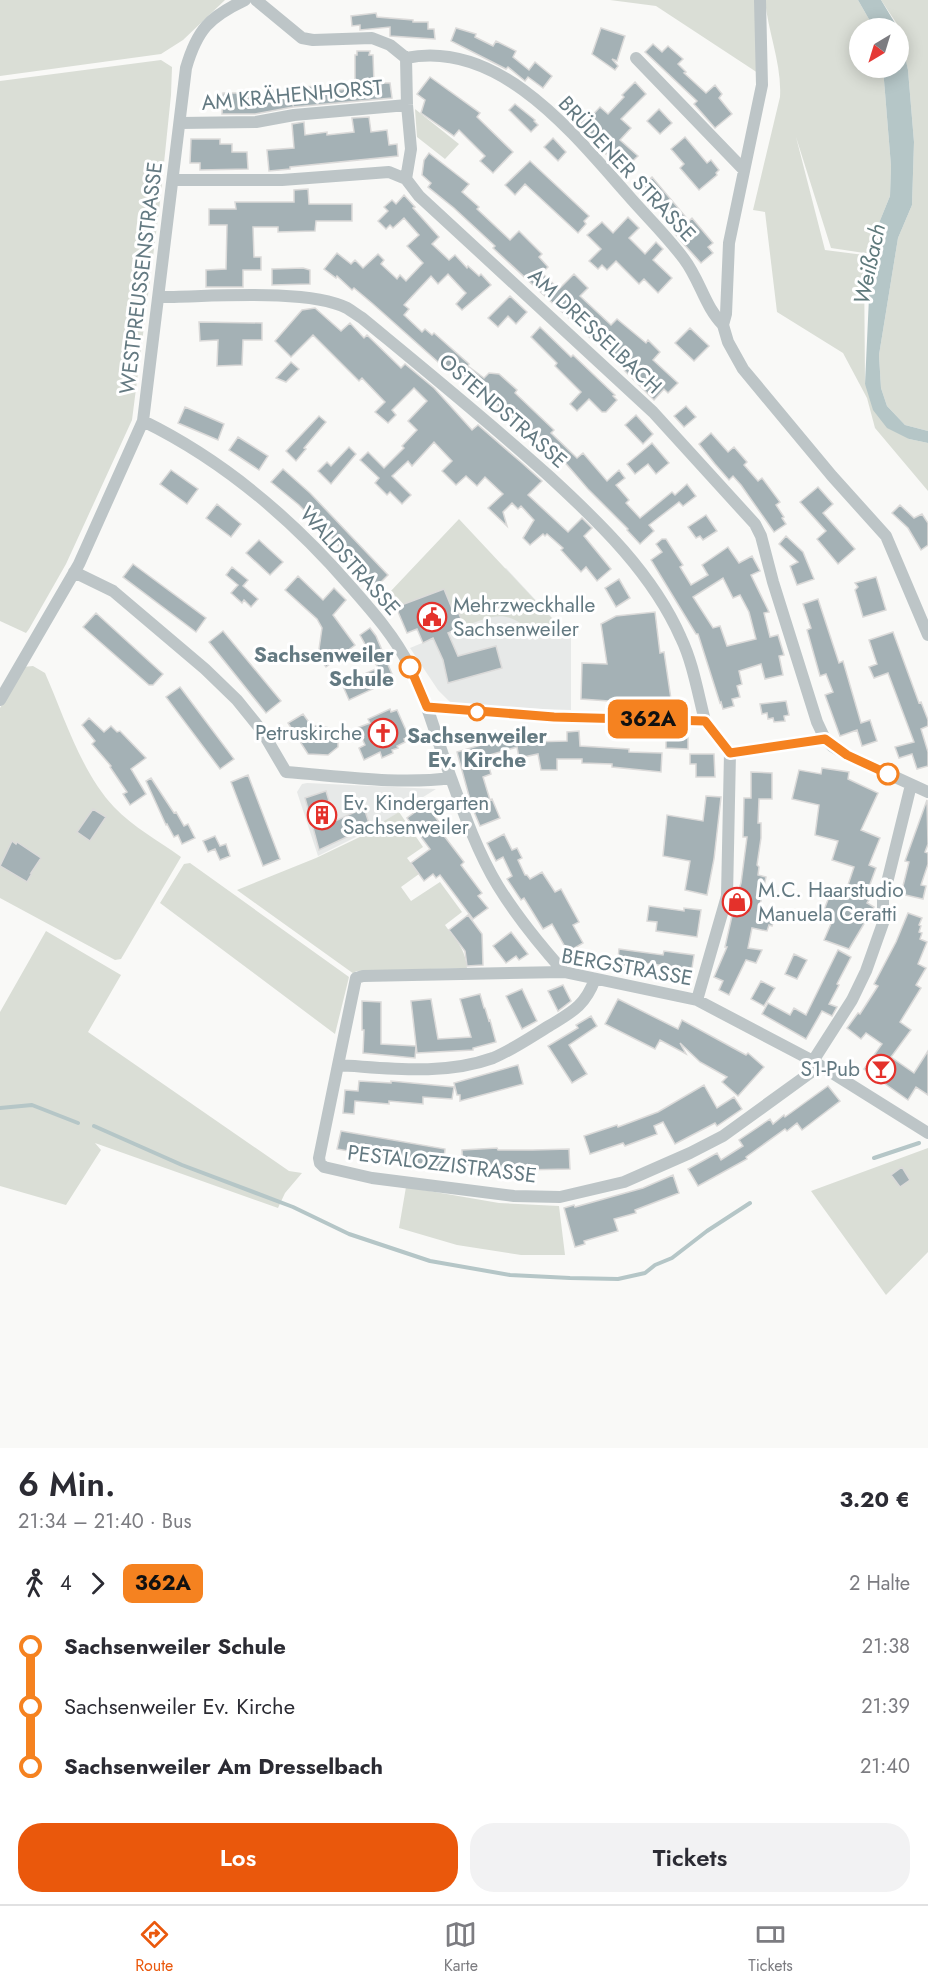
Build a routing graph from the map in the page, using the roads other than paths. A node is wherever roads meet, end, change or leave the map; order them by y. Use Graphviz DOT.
graph roads {
  1 [pos="245,0"];
  2 [pos="256,0"];
  3 [pos="760,0"];
  4 [pos="406,58"];
  5 [pos="636,58"];
  6 [pos="407,105"];
  7 [pos="180,123"];
  8 [pos="744,170"];
  9 [pos="406,179"];
  10 [pos="174,180"];
  11 [pos="160,297"];
  12 [pos="723,325"];
  13 [pos="143,421"];
  14 [pos="74,572"];
  15 [pos="928,635"];
  16 [pos="0,700"];
  17 [pos="427,707"];
  18 [pos="705,721"];
  19 [pos="825,739"];
  20 [pos="730,753"];
  21 [pos="451,778"];
  22 [pos="911,785"];
  23 [pos="928,792"];
  24 [pos="564,972"];
  25 [pos="595,979"];
  26 [pos="697,999"];
  27 [pos="815,1063"];
  28 [pos="338,1065"];
  29 [pos="928,1133"];
  1 -- 7 [label="street, WESTPREUSSENSTRASSE"];
  2 -- 4 [label="street"];
  3 -- 8 [label="street"];
  4 -- 6 [label="street"];
  4 -- 12 [label="street, BRÜDENER STRASSE"];
  5 -- 8 [label="street"];
  6 -- 7 [label="street, AM KRÄHENHORST"];
  6 -- 9 [label="street"];
  7 -- 10 [label="street, WESTPREUSSENSTRASSE"];
  8 -- 12 [label="street"];
  9 -- 10 [label="street"];
  9 -- 19 [label="street, AM DRESSELBACH"];
  10 -- 11 [label="street, WESTPREUSSENSTRASSE"];
  11 -- 13 [label="street, WESTPREUSSENSTRASSE"];
  11 -- 18 [label="street, OSTENDSTRASSE"];
  12 -- 15 [label="street, BRÜDENER STRASSE"];
  13 -- 14 [label="street, WESTPREUSSENSTRASSE"];
  13 -- 17 [label="street, WALDSTRASSE"];
  14 -- 16 [label="street, WESTPREUSSENSTRASSE"];
  14 -- 21 [label="street"];
  17 -- 18 [label="street"];
  17 -- 21 [label="street, WALDSTRASSE"];
  18 -- 20 [label="street"];
  19 -- 20 [label="street"];
  19 -- 22 [label="street"];
  20 -- 26 [label="street"];
  21 -- 24 [label="street, WALDSTRASSE"];
  22 -- 23 [label="street"];
  22 -- 27 [label="street, PESTALOZZISTRASSE"];
  24 -- 25 [label="street, BERGSTRASSE"];
  24 -- 28 [label="street, BERGSTRASSE"];
  25 -- 26 [label="street, BERGSTRASSE"];
  25 -- 28 [label="street"];
  26 -- 27 [label="street, BERGSTRASSE"];
  27 -- 28 [label="street, PESTALOZZISTRASSE"];
  27 -- 29 [label="street, BERGSTRASSE"];
}
